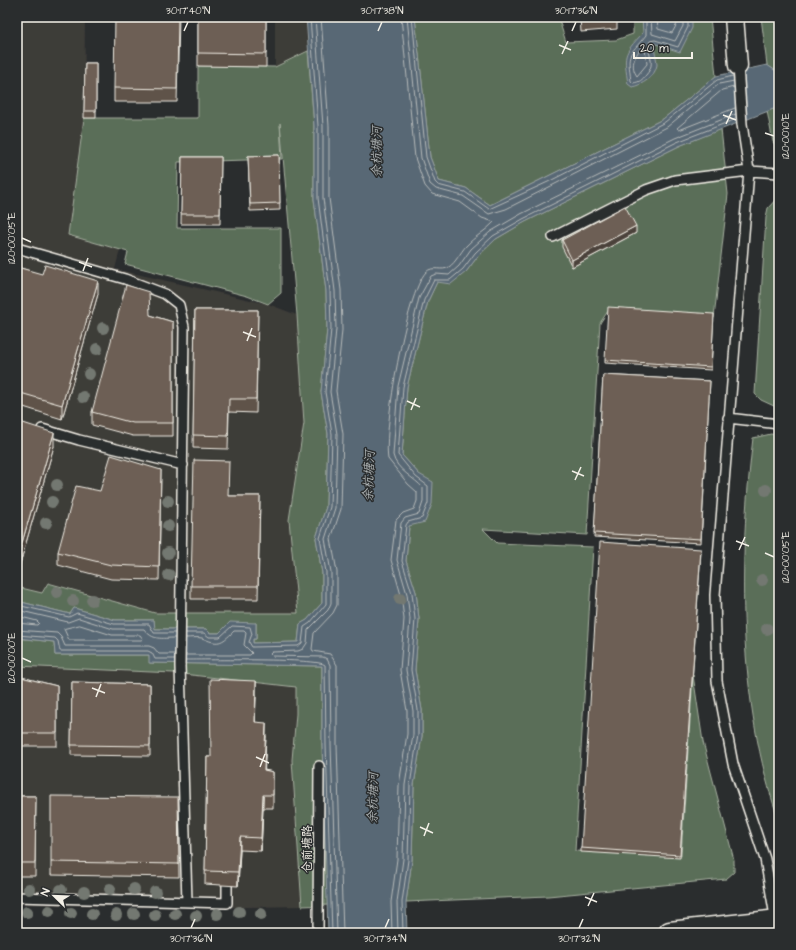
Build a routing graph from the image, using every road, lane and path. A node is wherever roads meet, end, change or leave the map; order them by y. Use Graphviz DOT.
graph roads {
  1 [pos="734,17"];
  2 [pos="738,66"];
  3 [pos="749,171"];
  4 [pos="779,173"];
  5 [pos="553,237"];
  6 [pos="17,248"];
  7 [pos="728,418"];
  8 [pos="779,424"];
  9 [pos="31,426"];
  10 [pos="182,465"];
  11 [pos="319,766"];
  12 [pos="227,885"];
  13 [pos="17,897"];
  14 [pos="187,902"];
  15 [pos="778,922"];
  16 [pos="318,933"];
  17 [pos="670,933"];
  1 -- 2 [label="street"];
  2 -- 3 [label="lane"];
  3 -- 4 [label="lane"];
  3 -- 5 [label="lane"];
  3 -- 7 [label="lane"];
  6 -- 10 [label="lane"];
  7 -- 8 [label="lane"];
  7 -- 15 [label="lane"];
  9 -- 10 [label="lane"];
  10 -- 14 [label="lane"];
  11 -- 16 [label="lane, 仓前塘路"];
  12 -- 14 [label="lane"];
  13 -- 14 [label="lane"];
  15 -- 17 [label="main road"];
}
